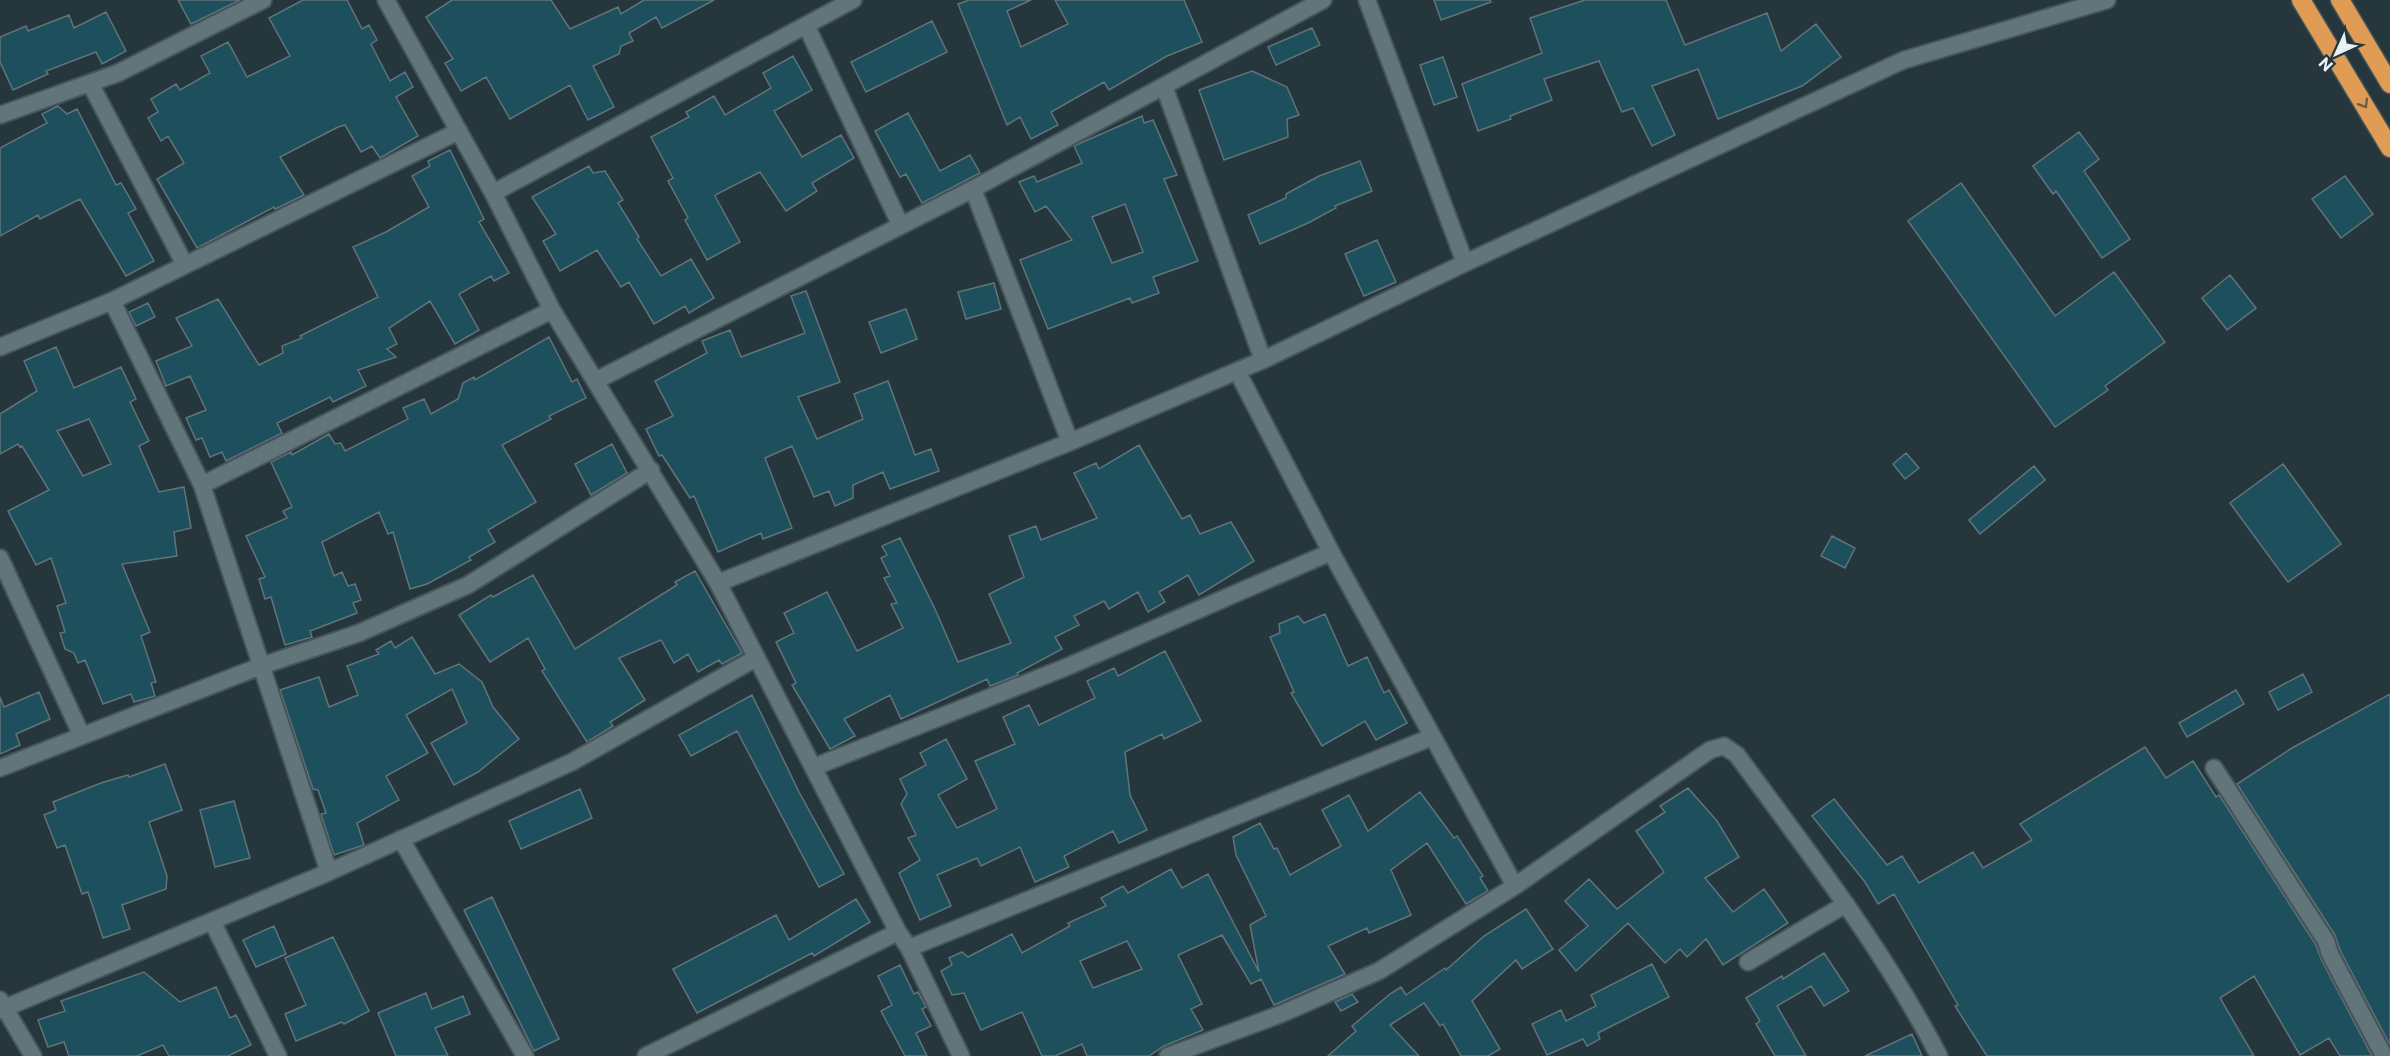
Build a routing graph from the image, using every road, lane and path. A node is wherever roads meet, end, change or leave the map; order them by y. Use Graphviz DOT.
graph roads {
  1 [pos="263,0"];
  2 [pos="853,0"];
  3 [pos="1323,0"];
  4 [pos="1367,0"];
  5 [pos="2107,0"];
  6 [pos="2301,0"];
  7 [pos="2340,0"];
  8 [pos="392,2"];
  9 [pos="806,26"];
  10 [pos="90,83"];
  11 [pos="2390,84"];
  12 [pos="1164,86"];
  13 [pos="0,115"];
  14 [pos="459,131"];
  15 [pos="2390,148"];
  16 [pos="973,189"];
  17 [pos="493,193"];
  18 [pos="900,224"];
  19 [pos="1465,263"];
  20 [pos="185,265"];
  21 [pos="112,301"];
  22 [pos="552,310"];
  23 [pos="0,347"];
  24 [pos="1263,360"];
  25 [pos="1237,371"];
  26 [pos="597,380"];
  27 [pos="1070,442"];
  28 [pos="651,470"];
  29 [pos="202,485"];
  30 [pos="1331,552"];
  31 [pos="0,558"];
  32 [pos="718,583"];
  33 [pos="756,658"];
  34 [pos="261,666"];
  35 [pos="81,734"];
  36 [pos="1432,736"];
  37 [pos="814,767"];
  38 [pos="0,768"];
  39 [pos="2214,768"];
  40 [pos="401,839"];
  41 [pos="329,872"];
  42 [pos="1515,886"];
  43 [pos="1846,904"];
  44 [pos="212,921"];
  45 [pos="898,932"];
  46 [pos="909,948"];
  47 [pos="1748,962"];
  48 [pos="1,1006"];
  49 [pos="33,1056"];
  50 [pos="278,1056"];
  51 [pos="525,1056"];
  52 [pos="646,1056"];
  53 [pos="961,1056"];
  54 [pos="1168,1056"];
  55 [pos="1939,1056"];
  56 [pos="2384,1056"];
  1 -- 10 [label="street"];
  2 -- 9 [label="street"];
  3 -- 12 [label="street"];
  4 -- 19 [label="street"];
  5 -- 19 [label="street"];
  6 -- 15 [label="highway, one-way"];
  7 -- 11 [label="highway"];
  8 -- 14 [label="street"];
  9 -- 17 [label="street"];
  9 -- 18 [label="street"];
  10 -- 13 [label="street"];
  10 -- 20 [label="street"];
  12 -- 16 [label="street"];
  12 -- 24 [label="street"];
  14 -- 17 [label="street"];
  14 -- 20 [label="street"];
  16 -- 18 [label="street"];
  16 -- 27 [label="street"];
  17 -- 22 [label="street"];
  18 -- 26 [label="street"];
  19 -- 24 [label="street"];
  20 -- 21 [label="street"];
  21 -- 23 [label="street"];
  21 -- 29 [label="street"];
  22 -- 26 [label="street"];
  22 -- 29 [label="street"];
  24 -- 25 [label="street"];
  25 -- 27 [label="street"];
  25 -- 30 [label="street"];
  26 -- 28 [label="street"];
  27 -- 32 [label="street"];
  28 -- 32 [label="street"];
  28 -- 34 [label="street"];
  29 -- 34 [label="street"];
  30 -- 36 [label="street"];
  30 -- 37 [label="street"];
  31 -- 35 [label="street"];
  32 -- 33 [label="street"];
  33 -- 37 [label="street"];
  33 -- 40 [label="street"];
  34 -- 35 [label="street"];
  34 -- 41 [label="street"];
  35 -- 38 [label="street"];
  36 -- 42 [label="street"];
  36 -- 46 [label="street"];
  37 -- 45 [label="street"];
  39 -- 56 [label="street"];
  40 -- 41 [label="street"];
  40 -- 51 [label="street"];
  41 -- 44 [label="street"];
  42 -- 43 [label="street"];
  42 -- 54 [label="street"];
  43 -- 47 [label="street"];
  43 -- 55 [label="street"];
  44 -- 48 [label="street"];
  44 -- 50 [label="street"];
  45 -- 46 [label="street"];
  45 -- 52 [label="street"];
  46 -- 53 [label="street"];
  48 -- 49 [label="street"];
}
